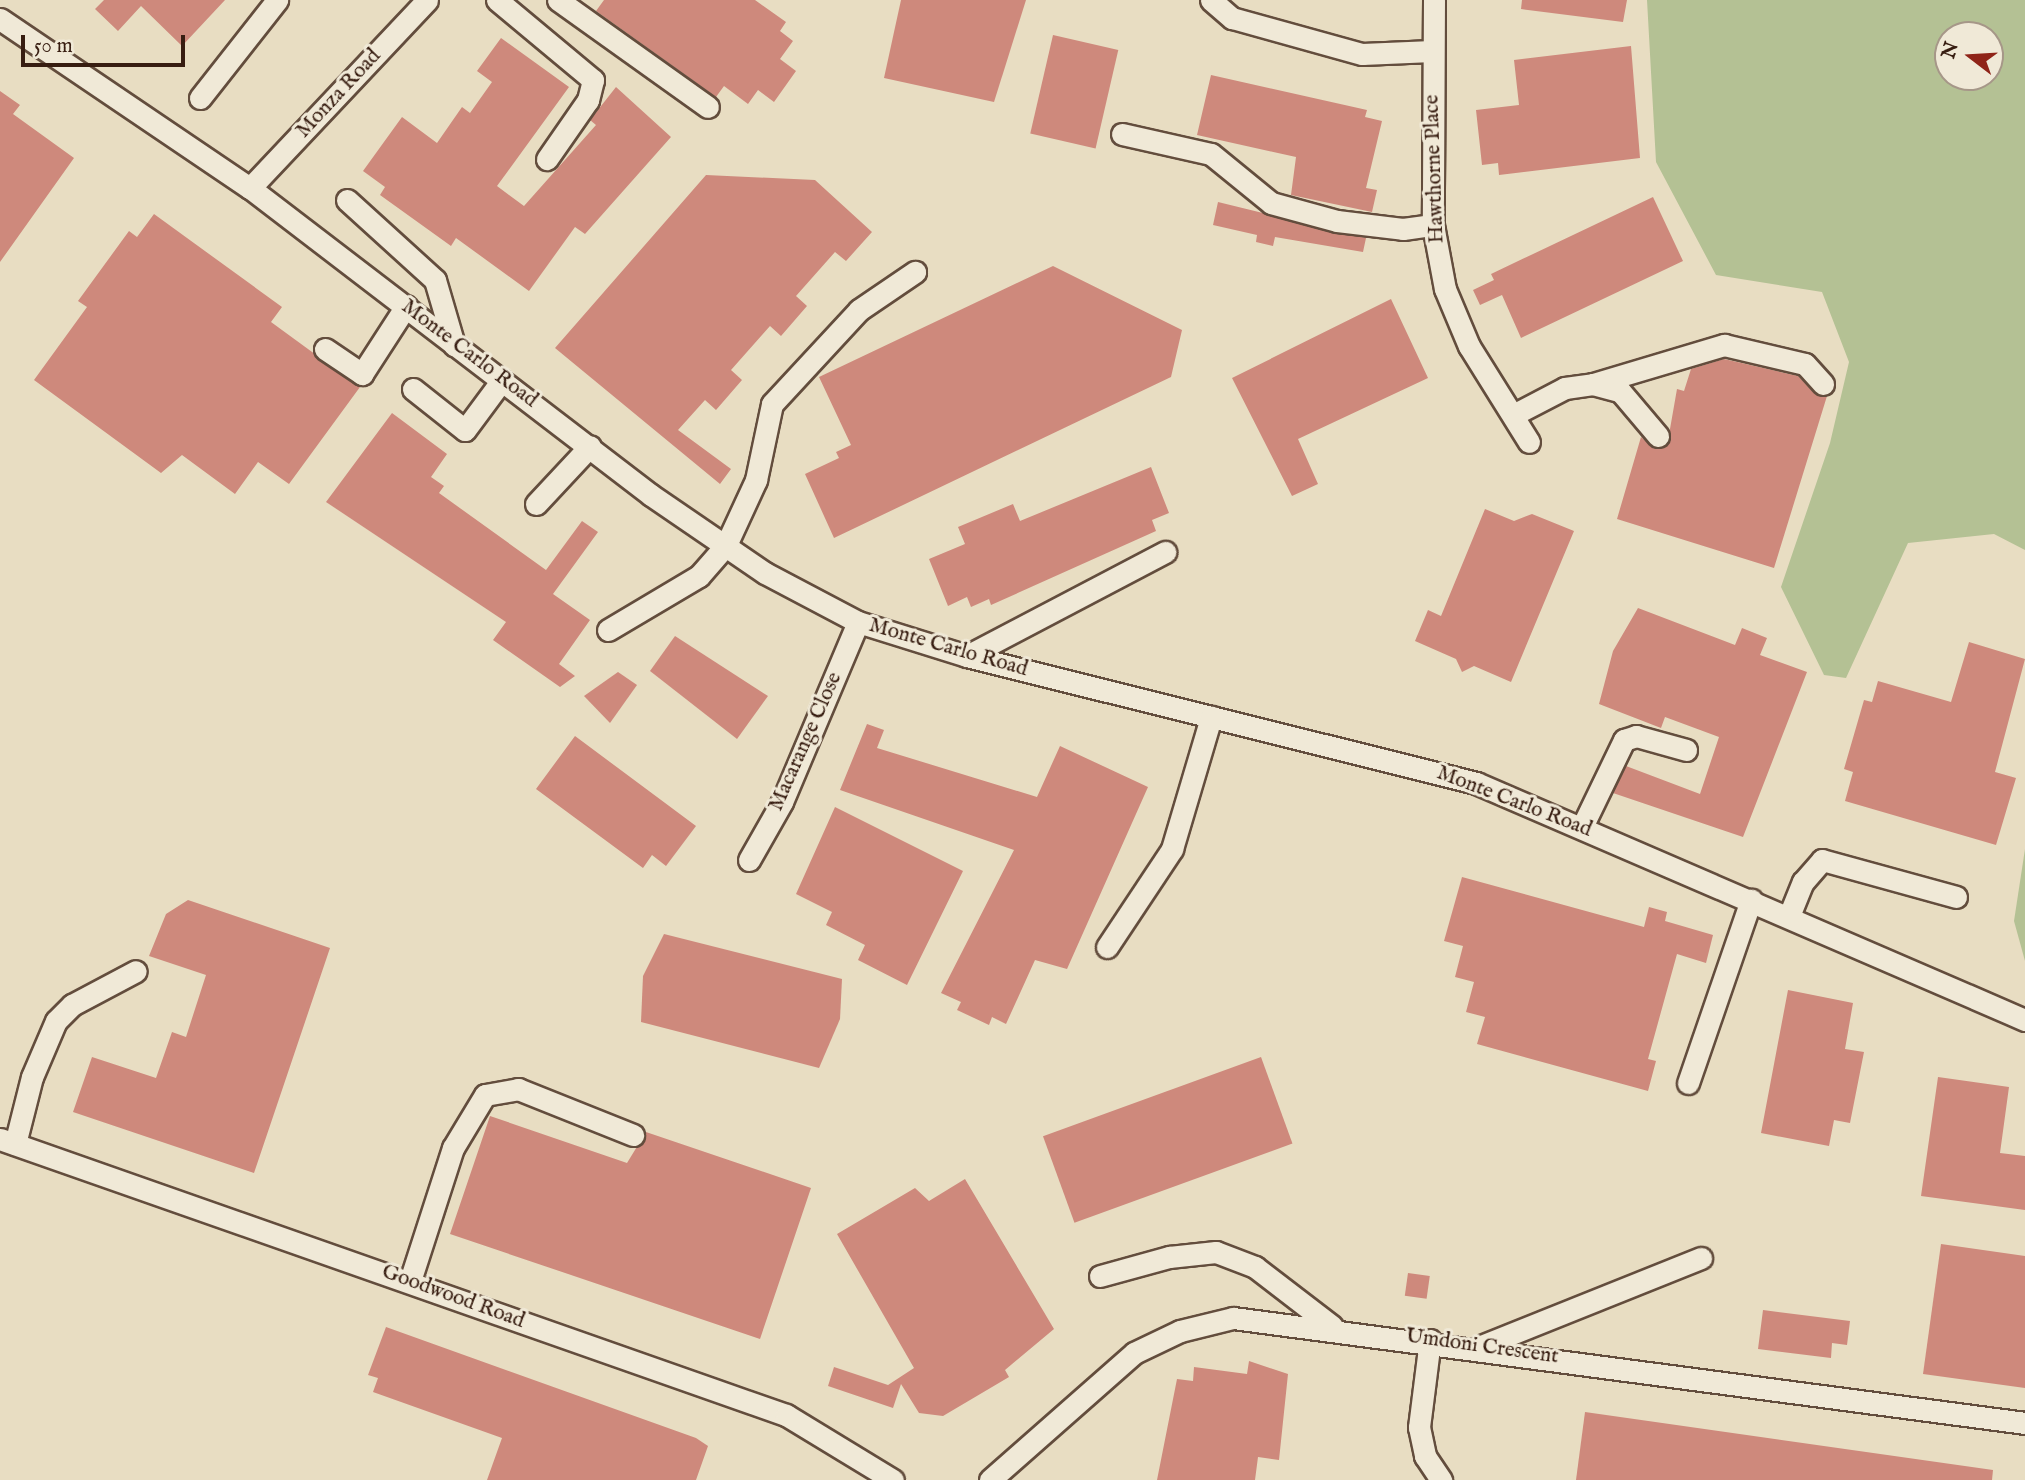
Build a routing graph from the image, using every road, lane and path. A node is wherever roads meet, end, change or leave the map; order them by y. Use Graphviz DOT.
graph roads {
  1 [pos="277,0"];
  2 [pos="497,0"];
  3 [pos="558,0"];
  4 [pos="1211,0"];
  5 [pos="1434,0"];
  6 [pos="420,3"];
  7 [pos="0,19"];
  8 [pos="1432,51"];
  9 [pos="200,98"];
  10 [pos="708,107"];
  11 [pos="1122,134"];
  12 [pos="547,159"];
  13 [pos="250,188"];
  14 [pos="347,200"];
  15 [pos="1433,225"];
  16 [pos="915,272"];
  17 [pos="406,306"];
  18 [pos="454,345"];
  19 [pos="325,349"];
  20 [pos="502,380"];
  21 [pos="1593,384"];
  22 [pos="1822,384"];
  23 [pos="413,389"];
  24 [pos="1515,414"];
  25 [pos="1658,436"];
  26 [pos="1529,442"];
  27 [pos="590,446"];
  28 [pos="537,504"];
  29 [pos="726,545"];
  30 [pos="1165,552"];
  31 [pos="858,622"];
  32 [pos="608,630"];
  33 [pos="967,656"];
  34 [pos="1211,718"];
  35 [pos="1686,750"];
  36 [pos="1582,827"];
  37 [pos="748,860"];
  38 [pos="1956,897"];
  39 [pos="1751,900"];
  40 [pos="1790,916"];
  41 [pos="1107,947"];
  42 [pos="136,971"];
  43 [pos="2025,1020"];
  44 [pos="1688,1083"];
  45 [pos="633,1135"];
  46 [pos="8,1142"];
  47 [pos="1701,1258"];
  48 [pos="1100,1276"];
  49 [pos="410,1281"];
  50 [pos="1334,1327"];
  51 [pos="1430,1340"];
  52 [pos="1479,1346"];
  53 [pos="2025,1423"];
  54 [pos="893,1480"];
  55 [pos="990,1480"];
  56 [pos="1441,1480"];
  1 -- 9 [label="street"];
  2 -- 12 [label="street"];
  3 -- 10 [label="street"];
  4 -- 8 [label="street"];
  5 -- 8 [label="street, Hawthorne Place"];
  6 -- 13 [label="street, Monza Road"];
  7 -- 13 [label="street, Monte Carlo Road"];
  8 -- 15 [label="street, Hawthorne Place"];
  11 -- 15 [label="street"];
  13 -- 17 [label="street, Monte Carlo Road"];
  14 -- 18 [label="street"];
  15 -- 24 [label="street, Hawthorne Place"];
  16 -- 29 [label="street"];
  17 -- 18 [label="street, Monte Carlo Road"];
  17 -- 19 [label="street"];
  18 -- 20 [label="street, Monte Carlo Road"];
  20 -- 23 [label="street"];
  20 -- 27 [label="street, Monte Carlo Road"];
  21 -- 22 [label="street"];
  21 -- 24 [label="street"];
  21 -- 25 [label="street"];
  24 -- 26 [label="street, Hawthorne Place"];
  27 -- 28 [label="street"];
  27 -- 29 [label="street, Monte Carlo Road"];
  29 -- 31 [label="street, Monte Carlo Road"];
  29 -- 32 [label="street"];
  30 -- 33 [label="street"];
  31 -- 33 [label="street, Monte Carlo Road"];
  31 -- 37 [label="street, Macarange Close"];
  33 -- 34 [label="street, Monte Carlo Road"];
  34 -- 36 [label="street, Monte Carlo Road"];
  34 -- 41 [label="street"];
  35 -- 36 [label="street"];
  36 -- 39 [label="street, Monte Carlo Road"];
  38 -- 40 [label="street"];
  39 -- 40 [label="street, Monte Carlo Road"];
  39 -- 44 [label="street"];
  40 -- 43 [label="street, Monte Carlo Road"];
  42 -- 46 [label="street"];
  45 -- 49 [label="street"];
  46 -- 49 [label="street, Goodwood Road"];
  47 -- 52 [label="street"];
  48 -- 50 [label="street"];
  49 -- 54 [label="street, Goodwood Road"];
  50 -- 51 [label="street, Umdoni Crescent"];
  50 -- 55 [label="street, Umdoni Crescent"];
  51 -- 52 [label="street, Umdoni Crescent"];
  51 -- 56 [label="street"];
  52 -- 53 [label="street, Umdoni Crescent"];
}
